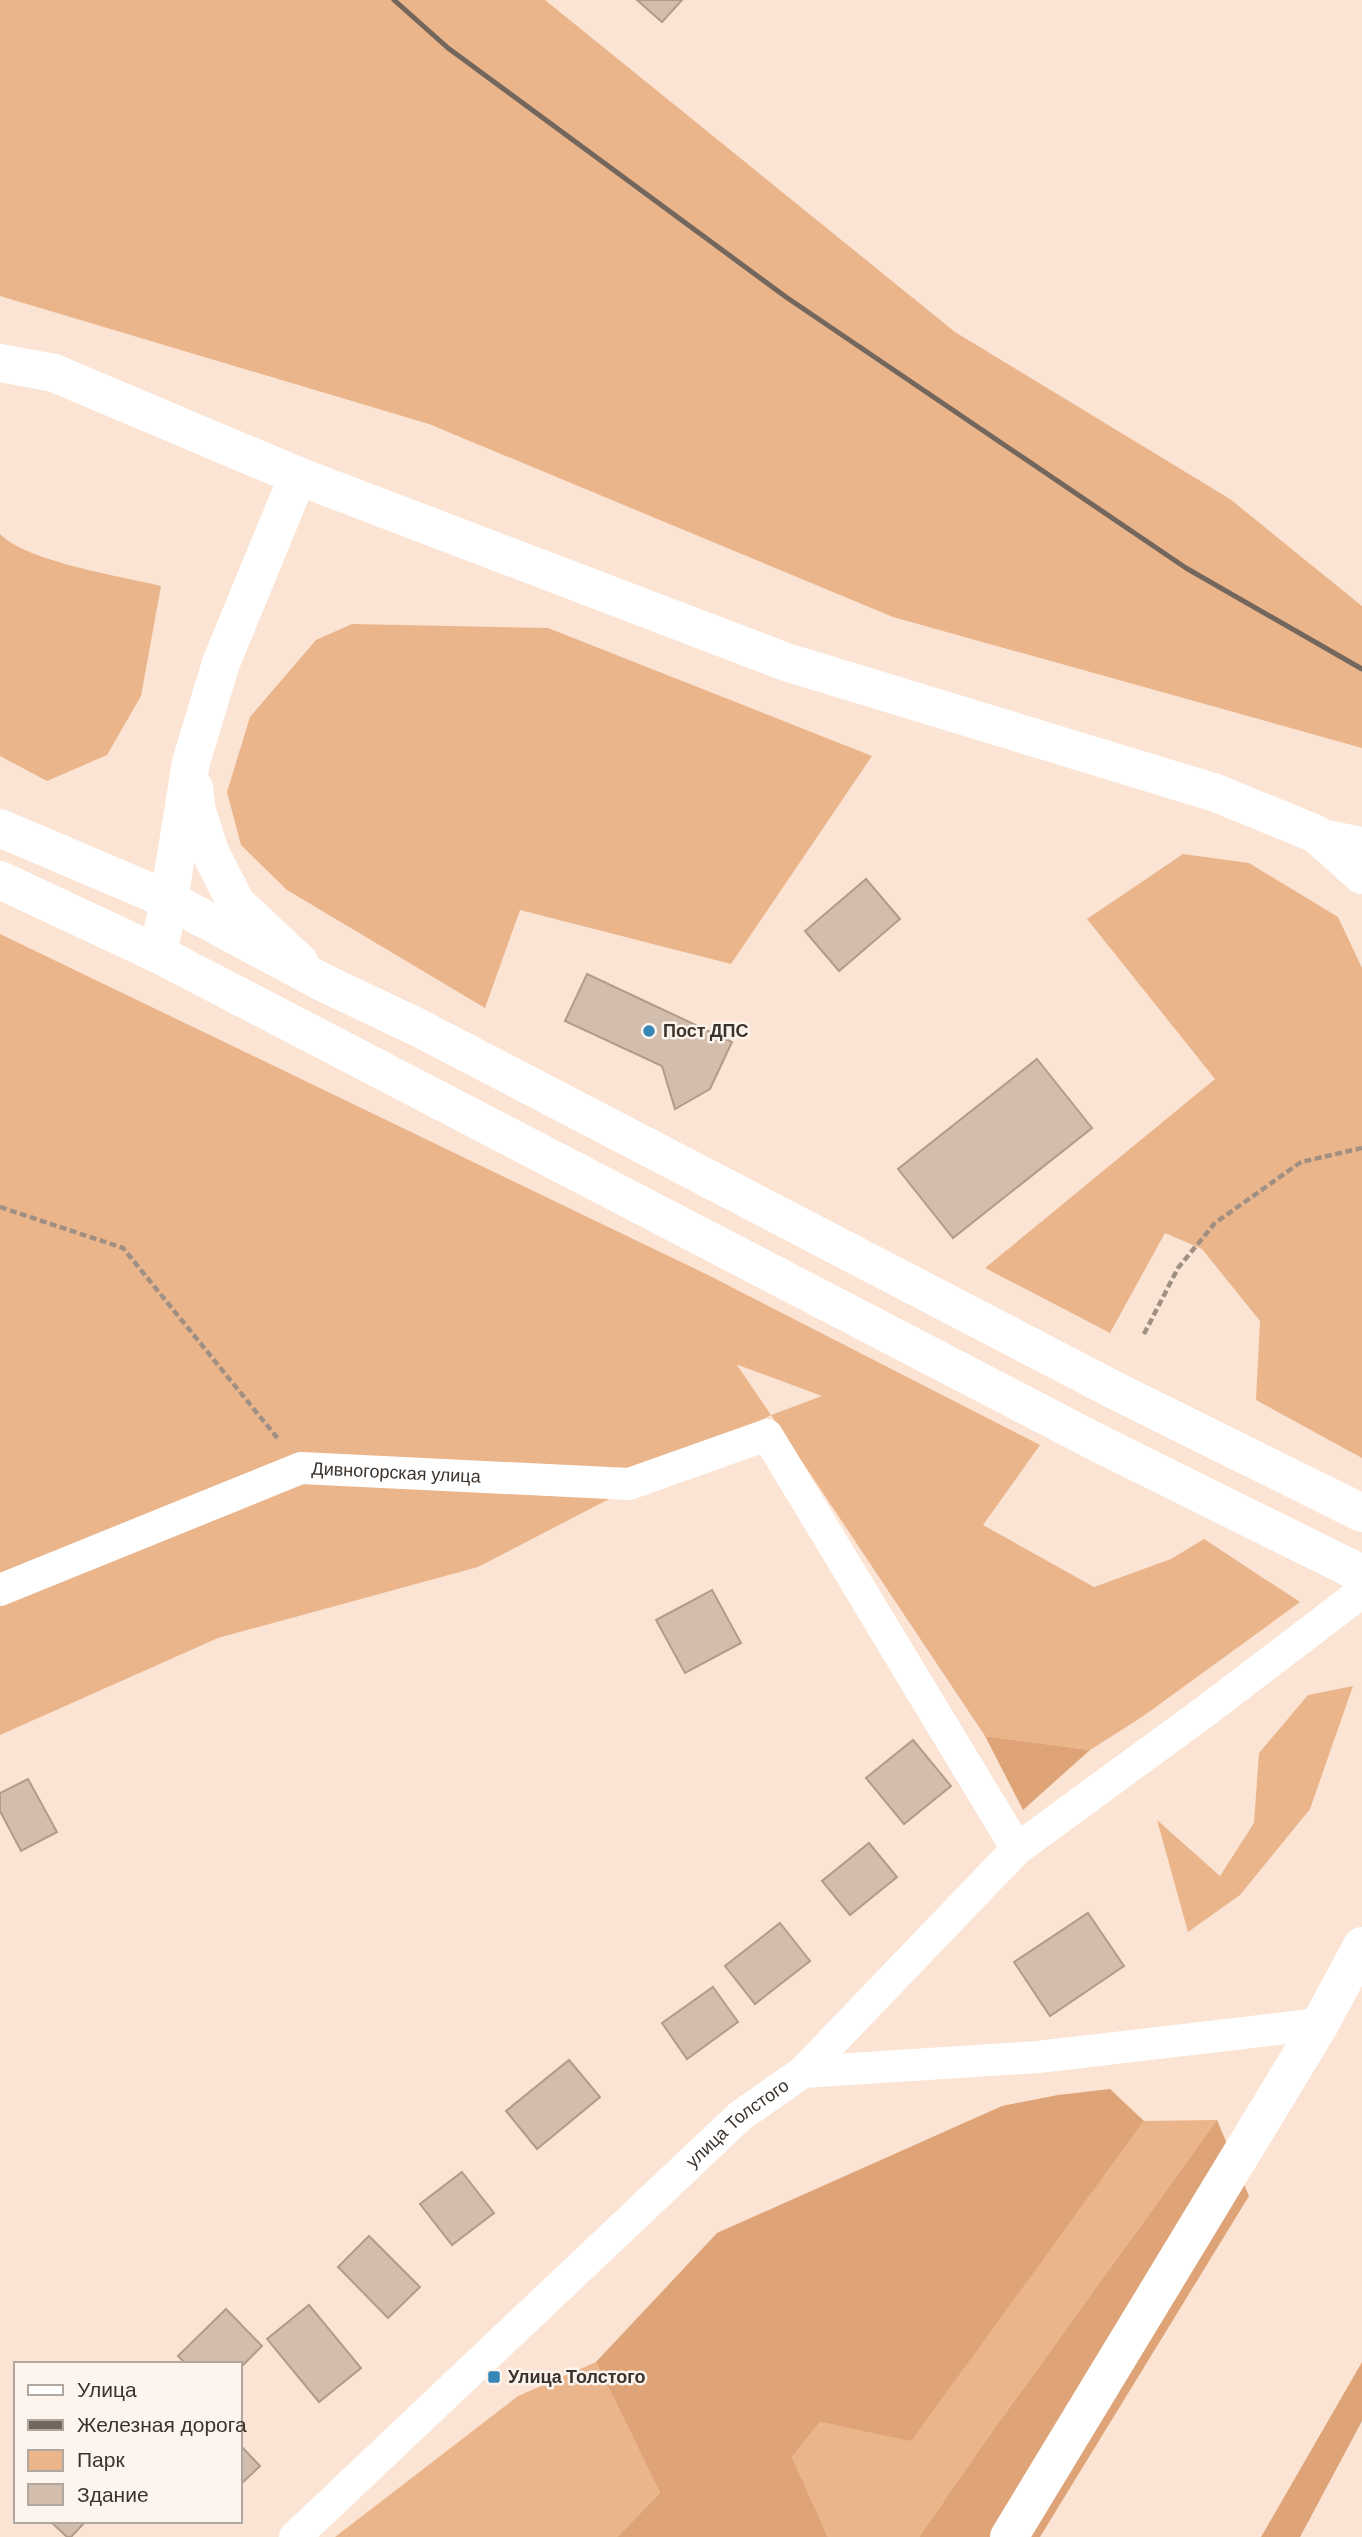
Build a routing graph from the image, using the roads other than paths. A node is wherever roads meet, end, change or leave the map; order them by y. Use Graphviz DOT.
graph roads {
  1 [pos="0,363"];
  2 [pos="298,476"];
  3 [pos="191,762"];
  4 [pos="0,828"];
  5 [pos="1316,834"];
  6 [pos="1362,843"];
  7 [pos="1362,875"];
  8 [pos="0,880"];
  9 [pos="169,900"];
  10 [pos="158,954"];
  11 [pos="322,982"];
  12 [pos="1362,1513"];
  13 [pos="1362,1574"];
  14 [pos="0,1590"];
  15 [pos="1362,1592"];
  16 [pos="1017,1849"];
  17 [pos="1362,1946"];
  18 [pos="1320,2024"];
  19 [pos="803,2072"];
  20 [pos="295,2537"];
  21 [pos="1009,2537"];
  1 -- 2 [label="main road"];
  2 -- 3 [label="main road"];
  2 -- 5 [label="main road"];
  3 -- 9 [label="main road"];
  3 -- 11 [label="main road"];
  4 -- 9 [label="main road"];
  5 -- 6 [label="street"];
  5 -- 7 [label="main road"];
  8 -- 10 [label="main road"];
  9 -- 10 [label="main road"];
  9 -- 11 [label="main road"];
  10 -- 13 [label="main road"];
  11 -- 12 [label="main road"];
  14 -- 16 [label="street, Дивногорская улица"];
  15 -- 16 [label="street"];
  16 -- 19 [label="street"];
  17 -- 18 [label="main road"];
  18 -- 19 [label="street, улица Толстого"];
  18 -- 21 [label="main road"];
  19 -- 20 [label="street, улица Толстого"];
}
